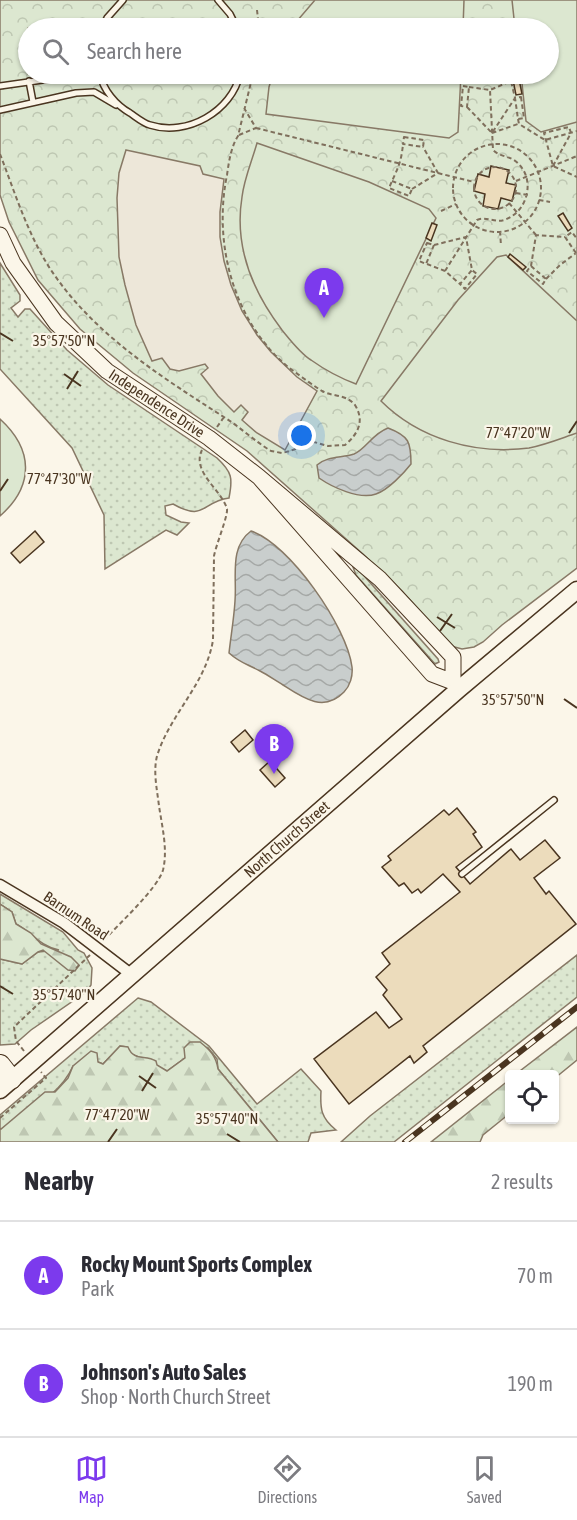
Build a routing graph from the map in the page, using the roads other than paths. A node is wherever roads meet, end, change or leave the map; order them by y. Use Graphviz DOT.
graph roads {
  1 [pos="123,0"];
  2 [pos="218,0"];
  3 [pos="106,18"];
  4 [pos="232,18"];
  5 [pos="18,83"];
  6 [pos="30,84"];
  7 [pos="104,84"];
  8 [pos="235,84"];
  9 [pos="0,86"];
  10 [pos="33,102"];
  11 [pos="118,106"];
  12 [pos="0,110"];
  13 [pos="0,235"];
  14 [pos="259,477"];
  15 [pos="577,590"];
  16 [pos="456,686"];
  17 [pos="554,800"];
  18 [pos="462,874"];
  19 [pos="0,885"];
  20 [pos="132,975"];
  21 [pos="2,1082"];
  1 -- 3 [label="lane"];
  2 -- 4 [label="lane"];
  5 -- 9 [label="lane"];
  6 -- 10 [label="lane"];
  7 -- 11 [label="lane"];
  8 -- 11 [label="lane"];
  10 -- 11 [label="lane"];
  10 -- 12 [label="lane"];
  13 -- 14 [label="street, Independence Drive"];
  14 -- 16 [label="street"];
  14 -- 16 [label="street"];
  15 -- 16 [label="main road, North Church Street"];
  16 -- 20 [label="main road, North Church Street"];
  17 -- 18 [label="lane"];
  19 -- 20 [label="street, Barnum Road"];
  20 -- 21 [label="main road, North Church Street"];
}
